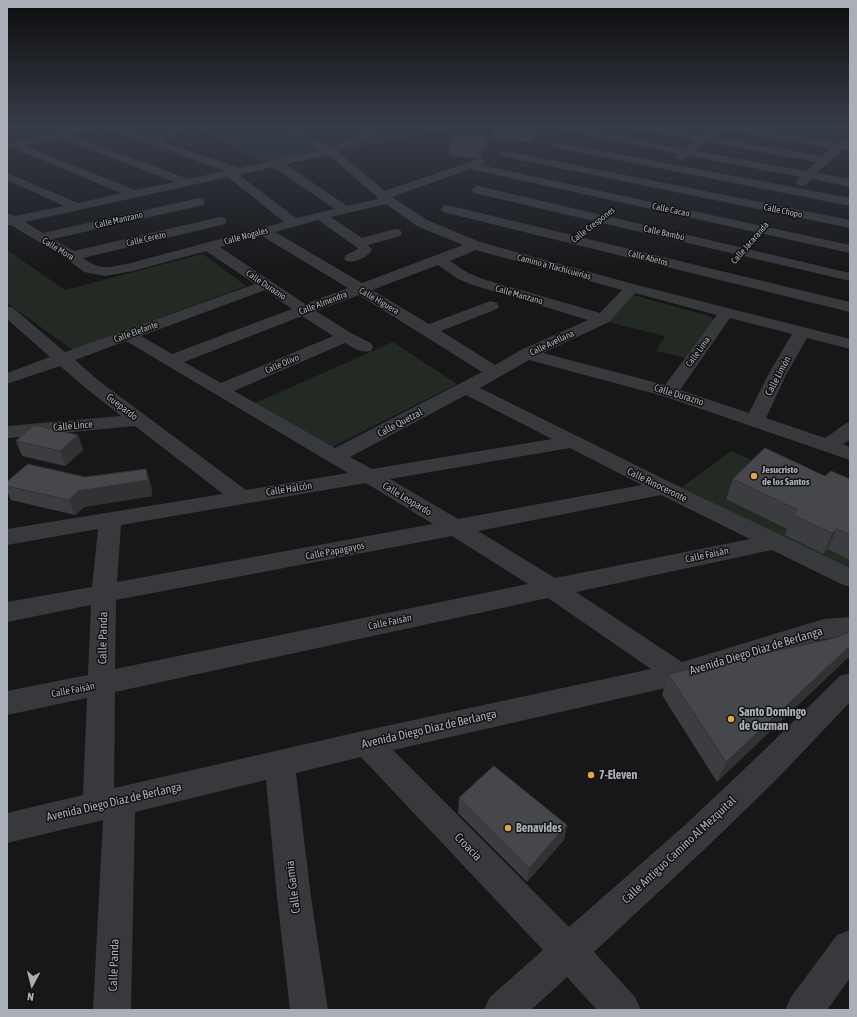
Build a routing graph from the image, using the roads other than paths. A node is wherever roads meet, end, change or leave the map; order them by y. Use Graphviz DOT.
graph roads {
  1 [pos="83,174"];
  2 [pos="161,174"];
  3 [pos="223,174"];
  4 [pos="237,174"];
  5 [pos="292,174"];
  6 [pos="358,174"];
  7 [pos="444,174"];
  8 [pos="506,174"];
  9 [pos="508,174"];
  10 [pos="600,174"];
  11 [pos="659,174"];
  12 [pos="706,174"];
  13 [pos="810,175"];
  14 [pos="7,176"];
  15 [pos="183,183"];
  16 [pos="648,183"];
  17 [pos="850,183"];
  18 [pos="478,190"];
  19 [pos="794,192"];
  20 [pos="133,194"];
  21 [pos="385,198"];
  22 [pos="626,200"];
  23 [pos="198,202"];
  24 [pos="850,202"];
  25 [pos="75,206"];
  26 [pos="447,209"];
  27 [pos="344,210"];
  28 [pos="779,210"];
  29 [pos="320,216"];
  30 [pos="602,218"];
  31 [pos="9,220"];
  32 [pos="220,221"];
  33 [pos="294,223"];
  34 [pos="422,223"];
  35 [pos="850,224"];
  36 [pos="762,229"];
  37 [pos="264,231"];
  38 [pos="395,233"];
  39 [pos="239,237"];
  40 [pos="40,238"];
  41 [pos="360,244"];
  42 [pos="569,244"];
  43 [pos="475,245"];
  44 [pos="208,246"];
  45 [pos="850,249"];
  46 [pos="72,256"];
  47 [pos="351,258"];
  48 [pos="440,260"];
  49 [pos="732,264"];
  50 [pos="105,272"];
  51 [pos="850,277"];
  52 [pos="265,285"];
  53 [pos="632,288"];
  54 [pos="359,289"];
  55 [pos="693,304"];
  56 [pos="491,306"];
  57 [pos="850,307"];
  58 [pos="303,310"];
  59 [pos="7,311"];
  60 [pos="726,313"];
  61 [pos="603,319"];
  62 [pos="27,328"];
  63 [pos="428,330"];
  64 [pos="802,332"];
  65 [pos="7,335"];
  66 [pos="128,335"];
  67 [pos="345,337"];
  68 [pos="850,344"];
  69 [pos="365,347"];
  70 [pos="528,354"];
  71 [pos="62,359"];
  72 [pos="170,361"];
  73 [pos="494,372"];
  74 [pos="7,379"];
  75 [pos="466,388"];
  76 [pos="220,390"];
  77 [pos="669,392"];
  78 [pos="138,420"];
  79 [pos="755,420"];
  80 [pos="850,428"];
  81 [pos="7,432"];
  82 [pos="572,442"];
  83 [pos="827,445"];
  84 [pos="850,454"];
  85 [pos="334,457"];
  86 [pos="369,476"];
  87 [pos="664,488"];
  88 [pos="241,497"];
  89 [pos="110,519"];
  90 [pos="457,528"];
  91 [pos="7,537"];
  92 [pos="773,542"];
  93 [pos="850,578"];
  94 [pos="552,587"];
  95 [pos="104,594"];
  96 [pos="7,612"];
  97 [pos="850,627"];
  98 [pos="679,674"];
  99 [pos="102,684"];
  100 [pos="850,684"];
  101 [pos="7,703"];
  102 [pos="367,743"];
  103 [pos="280,764"];
  104 [pos="109,803"];
  105 [pos="7,828"];
  106 [pos="850,948"];
  107 [pos="568,951"];
  108 [pos="112,1010"];
  109 [pos="309,1010"];
  110 [pos="503,1010"];
  111 [pos="622,1010"];
  112 [pos="804,1010"];
  1 -- 20 [label="street"];
  2 -- 15 [label="street"];
  3 -- 15 [label="street"];
  4 -- 33 [label="street"];
  5 -- 27 [label="street"];
  6 -- 21 [label="street, Camino a Tlachicuerías"];
  7 -- 21 [label="street, Calle Nogales"];
  8 -- 18 [label="street"];
  9 -- 22 [label="street, Calle Cacao"];
  10 -- 16 [label="street, Calle Chopo"];
  11 -- 16 [label="street, Calle Crespones"];
  12 -- 19 [label="street"];
  13 -- 17 [label="street"];
  13 -- 19 [label="street, Calle Jacaranda"];
  14 -- 25 [label="street"];
  15 -- 20 [label="street"];
  15 -- 23 [label="street"];
  16 -- 22 [label="street, Calle Crespones"];
  16 -- 28 [label="street, Calle Chopo"];
  18 -- 26 [label="street"];
  18 -- 30 [label="street, Calle Bambú"];
  19 -- 24 [label="street"];
  19 -- 28 [label="street, Calle Jacaranda"];
  20 -- 25 [label="street"];
  21 -- 27 [label="street, Calle Nogales"];
  21 -- 34 [label="street, Camino a Tlachicuerías"];
  22 -- 30 [label="street, Calle Crespones"];
  22 -- 36 [label="street, Calle Cacao"];
  23 -- 32 [label="street"];
  23 -- 40 [label="street, Calle Manzano"];
  25 -- 31 [label="street"];
  26 -- 34 [label="street"];
  26 -- 42 [label="street, Calle Abetos"];
  27 -- 29 [label="street, Calle Nogales"];
  28 -- 35 [label="street, Calle Chopo"];
  28 -- 36 [label="street, Calle Jacaranda"];
  29 -- 33 [label="street, Calle Nogales"];
  29 -- 41 [label="street"];
  30 -- 42 [label="street, Calle Crespones"];
  30 -- 49 [label="street, Calle Bambú"];
  31 -- 40 [label="street, Calle Mora"];
  32 -- 39 [label="street"];
  32 -- 46 [label="street, Calle Cerezo"];
  33 -- 37 [label="street, Calle Nogales"];
  34 -- 43 [label="street, Camino a Tlachicuerías"];
  36 -- 45 [label="street, Calle Cacao"];
  36 -- 49 [label="street, Calle Jacaranda"];
  37 -- 39 [label="street, Calle Nogales"];
  37 -- 54 [label="street, Calle Higuera"];
  38 -- 41 [label="street"];
  39 -- 44 [label="street, Calle Nogales"];
  40 -- 46 [label="street, Calle Mora"];
  41 -- 47 [label="street"];
  42 -- 49 [label="street, Calle Abetos"];
  43 -- 48 [label="street, Calle Almendra"];
  43 -- 53 [label="street, Camino a Tlachicuerías"];
  44 -- 50 [label="street, Calle Nogales"];
  44 -- 52 [label="street, Calle Durazno"];
  46 -- 50 [label="street, Calle Mora"];
  48 -- 54 [label="street, Calle Almendra"];
  48 -- 61 [label="street, Calle Manzano"];
  49 -- 51 [label="street, Calle Bambú"];
  49 -- 55 [label="street, Calle Jacaranda"];
  49 -- 57 [label="street, Calle Abetos"];
  52 -- 58 [label="street, Calle Durazno"];
  52 -- 66 [label="street, Calle Elefante"];
  53 -- 55 [label="street, Camino a Tlachicuerías"];
  53 -- 61 [label="street, Calle Avellana"];
  54 -- 58 [label="street, Calle Almendra"];
  54 -- 63 [label="street, Calle Higuera"];
  55 -- 60 [label="street, Camino a Tlachicuerías"];
  56 -- 63 [label="street"];
  58 -- 67 [label="street, Calle Durazno"];
  58 -- 72 [label="street, Calle Almendra"];
  59 -- 62 [label="street, Guepardo"];
  60 -- 64 [label="street, Camino a Tlachicuerías"];
  60 -- 77 [label="street, Calle Lima"];
  61 -- 70 [label="street, Calle Avellana"];
  62 -- 65 [label="street"];
  62 -- 71 [label="street, Guepardo"];
  63 -- 73 [label="street, Calle Higuera"];
  64 -- 68 [label="street, Camino a Tlachicuerías"];
  64 -- 79 [label="street, Calle Limón"];
  66 -- 71 [label="street, Calle Elefante"];
  66 -- 72 [label="street, Calle Leopardo"];
  67 -- 69 [label="street, Calle Durazno"];
  67 -- 76 [label="street, Calle Olivo"];
  70 -- 73 [label="street, Calle Avellana"];
  70 -- 77 [label="street, Calle Durazno"];
  71 -- 74 [label="street, Calle Elefante"];
  71 -- 78 [label="street, Guepardo"];
  72 -- 76 [label="street, Calle Leopardo"];
  73 -- 75 [label="street, Calle Avellana"];
  75 -- 82 [label="street, Calle Rinoceronte"];
  75 -- 85 [label="street, Calle Quetzal"];
  76 -- 85 [label="street, Calle Leopardo"];
  77 -- 79 [label="street, Calle Durazno"];
  78 -- 81 [label="street, Calle Lince"];
  78 -- 88 [label="street, Guepardo"];
  79 -- 83 [label="street, Calle Durazno"];
  80 -- 83 [label="street"];
  82 -- 86 [label="street, Calle Halcón"];
  82 -- 87 [label="street, Calle Rinoceronte"];
  83 -- 84 [label="street, Calle Durazno"];
  85 -- 86 [label="street, Calle Leopardo"];
  86 -- 88 [label="street, Calle Halcón"];
  86 -- 90 [label="street, Calle Leopardo"];
  87 -- 90 [label="street, Calle Papagayos"];
  87 -- 92 [label="street, Calle Rinoceronte"];
  88 -- 89 [label="street, Calle Halcón"];
  89 -- 91 [label="street, Calle Halcón"];
  89 -- 95 [label="street, Calle Panda"];
  90 -- 94 [label="street, Calle Leopardo"];
  90 -- 95 [label="street, Calle Papagayos"];
  92 -- 93 [label="street, Calle Rinoceronte"];
  92 -- 94 [label="street, Calle Faisán"];
  94 -- 98 [label="street, Calle Leopardo"];
  94 -- 99 [label="street, Calle Faisán"];
  95 -- 96 [label="street, Calle Papagayos"];
  95 -- 99 [label="street, Calle Panda"];
  97 -- 98 [label="street, Avenida Diego Díaz de Berlanga"];
  98 -- 102 [label="street, Avenida Diego Díaz de Berlanga"];
  99 -- 101 [label="street, Calle Faisán"];
  99 -- 104 [label="street, Calle Panda"];
  100 -- 107 [label="street, Calle Antiguo Camino Al Mezquital"];
  102 -- 103 [label="street, Avenida Diego Díaz de Berlanga"];
  102 -- 107 [label="street, Croacia"];
  103 -- 104 [label="street, Avenida Diego Díaz de Berlanga"];
  103 -- 109 [label="street, Calle Gamia"];
  104 -- 105 [label="street, Avenida Diego Díaz de Berlanga"];
  104 -- 108 [label="street, Calle Panda"];
  106 -- 112 [label="street"];
  107 -- 110 [label="street, Calle Antiguo Camino Al Mezquital"];
  107 -- 111 [label="street, Croacia"];
}
